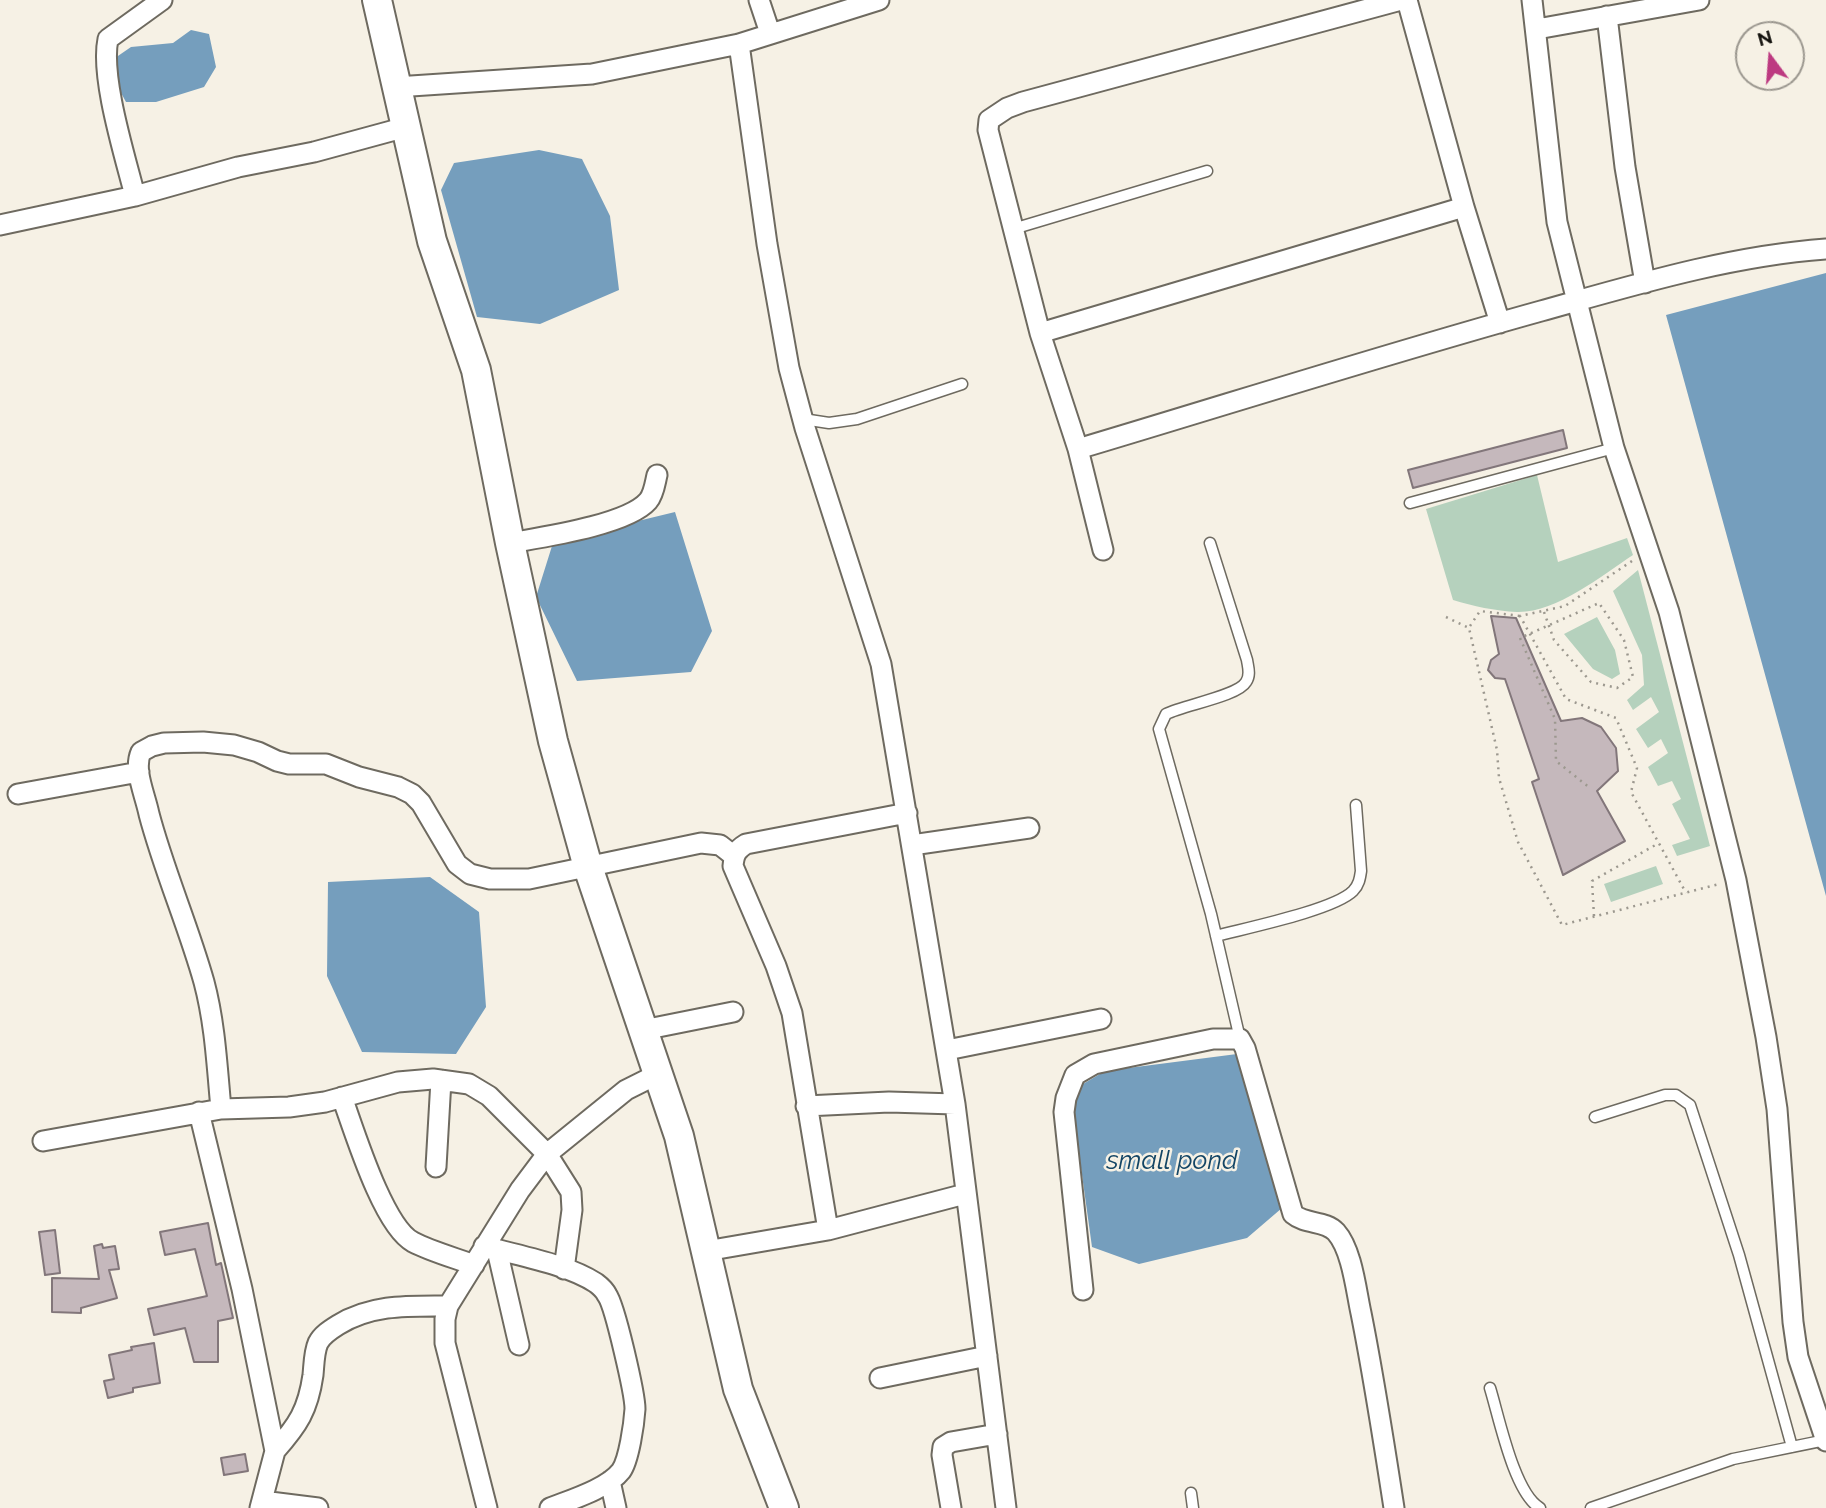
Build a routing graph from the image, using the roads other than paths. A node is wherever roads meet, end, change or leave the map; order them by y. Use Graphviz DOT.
graph roads {
  1 [pos="162,0"];
  2 [pos="377,0"];
  3 [pos="759,0"];
  4 [pos="878,0"];
  5 [pos="1401,0"];
  6 [pos="1407,0"];
  7 [pos="1532,0"];
  8 [pos="1699,0"];
  9 [pos="1607,16"];
  10 [pos="1536,29"];
  11 [pos="770,33"];
  12 [pos="739,44"];
  13 [pos="396,87"];
  14 [pos="406,127"];
  15 [pos="1207,171"];
  16 [pos="135,196"];
  17 [pos="1464,206"];
  18 [pos="0,225"];
  19 [pos="1013,229"];
  20 [pos="1826,249"];
  21 [pos="1645,283"];
  22 [pos="1577,301"];
  23 [pos="1500,323"];
  24 [pos="1040,333"];
  25 [pos="962,384"];
  26 [pos="803,419"];
  27 [pos="1614,448"];
  28 [pos="1078,449"];
  29 [pos="657,475"];
  30 [pos="1410,503"];
  31 [pos="510,543"];
  32 [pos="1210,543"];
  33 [pos="1103,550"];
  34 [pos="139,772"];
  35 [pos="18,794"];
  36 [pos="1356,805"];
  37 [pos="907,813"];
  38 [pos="1029,828"];
  39 [pos="912,845"];
  40 [pos="734,856"];
  41 [pos="587,867"];
  42 [pos="1216,936"];
  43 [pos="733,1012"];
  44 [pos="1101,1019"];
  45 [pos="643,1030"];
  46 [pos="1240,1039"];
  47 [pos="947,1050"];
  48 [pos="658,1074"];
  49 [pos="441,1080"];
  50 [pos="342,1097"];
  51 [pos="955,1104"];
  52 [pos="806,1106"];
  53 [pos="221,1109"];
  54 [pos="198,1112"];
  55 [pos="1595,1117"];
  56 [pos="43,1141"];
  57 [pos="547,1154"];
  58 [pos="436,1167"];
  59 [pos="965,1194"];
  60 [pos="828,1230"];
  61 [pos="491,1248"];
  62 [pos="706,1251"];
  63 [pos="474,1265"];
  64 [pos="564,1269"];
  65 [pos="1083,1290"];
  66 [pos="448,1306"];
  67 [pos="519,1345"];
  68 [pos="987,1356"];
  69 [pos="880,1378"];
  70 [pos="1490,1388"];
  71 [pos="997,1434"];
  72 [pos="1826,1440"];
  73 [pos="1792,1447"];
  74 [pos="275,1451"];
  75 [pos="610,1481"];
  76 [pos="1191,1493"];
  77 [pos="261,1504"];
  78 [pos="318,1508"];
  79 [pos="487,1508"];
  80 [pos="550,1508"];
  81 [pos="616,1508"];
  82 [pos="784,1508"];
  83 [pos="951,1508"];
  84 [pos="1006,1508"];
  85 [pos="1193,1508"];
  86 [pos="1394,1508"];
  87 [pos="1540,1508"];
  88 [pos="1591,1508"];
  1 -- 16 [label="street"];
  2 -- 13 [label="street"];
  3 -- 11 [label="street"];
  4 -- 11 [label="street"];
  5 -- 19 [label="street"];
  6 -- 17 [label="street"];
  7 -- 10 [label="street"];
  8 -- 9 [label="street"];
  9 -- 10 [label="street"];
  9 -- 21 [label="street"];
  10 -- 22 [label="street"];
  11 -- 12 [label="street"];
  12 -- 13 [label="street"];
  12 -- 26 [label="street"];
  13 -- 14 [label="street"];
  14 -- 16 [label="street"];
  14 -- 31 [label="street"];
  15 -- 19 [label="lane"];
  16 -- 18 [label="street"];
  17 -- 23 [label="street"];
  17 -- 24 [label="street"];
  19 -- 24 [label="street"];
  20 -- 21 [label="street"];
  21 -- 22 [label="street"];
  22 -- 23 [label="street"];
  22 -- 27 [label="street"];
  23 -- 28 [label="street"];
  24 -- 28 [label="street"];
  25 -- 26 [label="lane"];
  26 -- 37 [label="street"];
  27 -- 30 [label="lane"];
  27 -- 72 [label="street"];
  28 -- 33 [label="street"];
  29 -- 31 [label="street"];
  31 -- 41 [label="street"];
  32 -- 42 [label="lane"];
  34 -- 35 [label="street"];
  34 -- 41 [label="street"];
  34 -- 53 [label="street"];
  36 -- 42 [label="lane"];
  37 -- 39 [label="street"];
  37 -- 40 [label="street"];
  38 -- 39 [label="street"];
  39 -- 47 [label="street"];
  40 -- 41 [label="street"];
  40 -- 52 [label="street"];
  41 -- 45 [label="street"];
  42 -- 46 [label="lane"];
  43 -- 45 [label="street"];
  44 -- 47 [label="street"];
  45 -- 48 [label="street"];
  46 -- 65 [label="street"];
  46 -- 86 [label="street"];
  47 -- 51 [label="street"];
  48 -- 57 [label="street"];
  48 -- 62 [label="street"];
  49 -- 50 [label="street"];
  49 -- 57 [label="street"];
  49 -- 58 [label="street"];
  50 -- 53 [label="street"];
  50 -- 63 [label="street"];
  51 -- 52 [label="street"];
  51 -- 59 [label="street"];
  52 -- 60 [label="street"];
  53 -- 54 [label="street"];
  54 -- 56 [label="street"];
  54 -- 74 [label="street"];
  55 -- 73 [label="lane"];
  57 -- 61 [label="street"];
  57 -- 64 [label="street"];
  59 -- 60 [label="street"];
  59 -- 68 [label="street"];
  60 -- 62 [label="street"];
  61 -- 63 [label="street"];
  61 -- 64 [label="street"];
  61 -- 67 [label="street"];
  62 -- 82 [label="street"];
  63 -- 66 [label="street"];
  64 -- 75 [label="street"];
  66 -- 74 [label="street"];
  66 -- 79 [label="street"];
  68 -- 69 [label="street"];
  68 -- 71 [label="street"];
  70 -- 87 [label="lane"];
  71 -- 83 [label="street"];
  71 -- 84 [label="street"];
  72 -- 73 [label="lane"];
  73 -- 88 [label="lane"];
  74 -- 77 [label="street"];
  75 -- 80 [label="street"];
  75 -- 81 [label="street"];
  76 -- 85 [label="lane"];
  77 -- 78 [label="street"];
}
